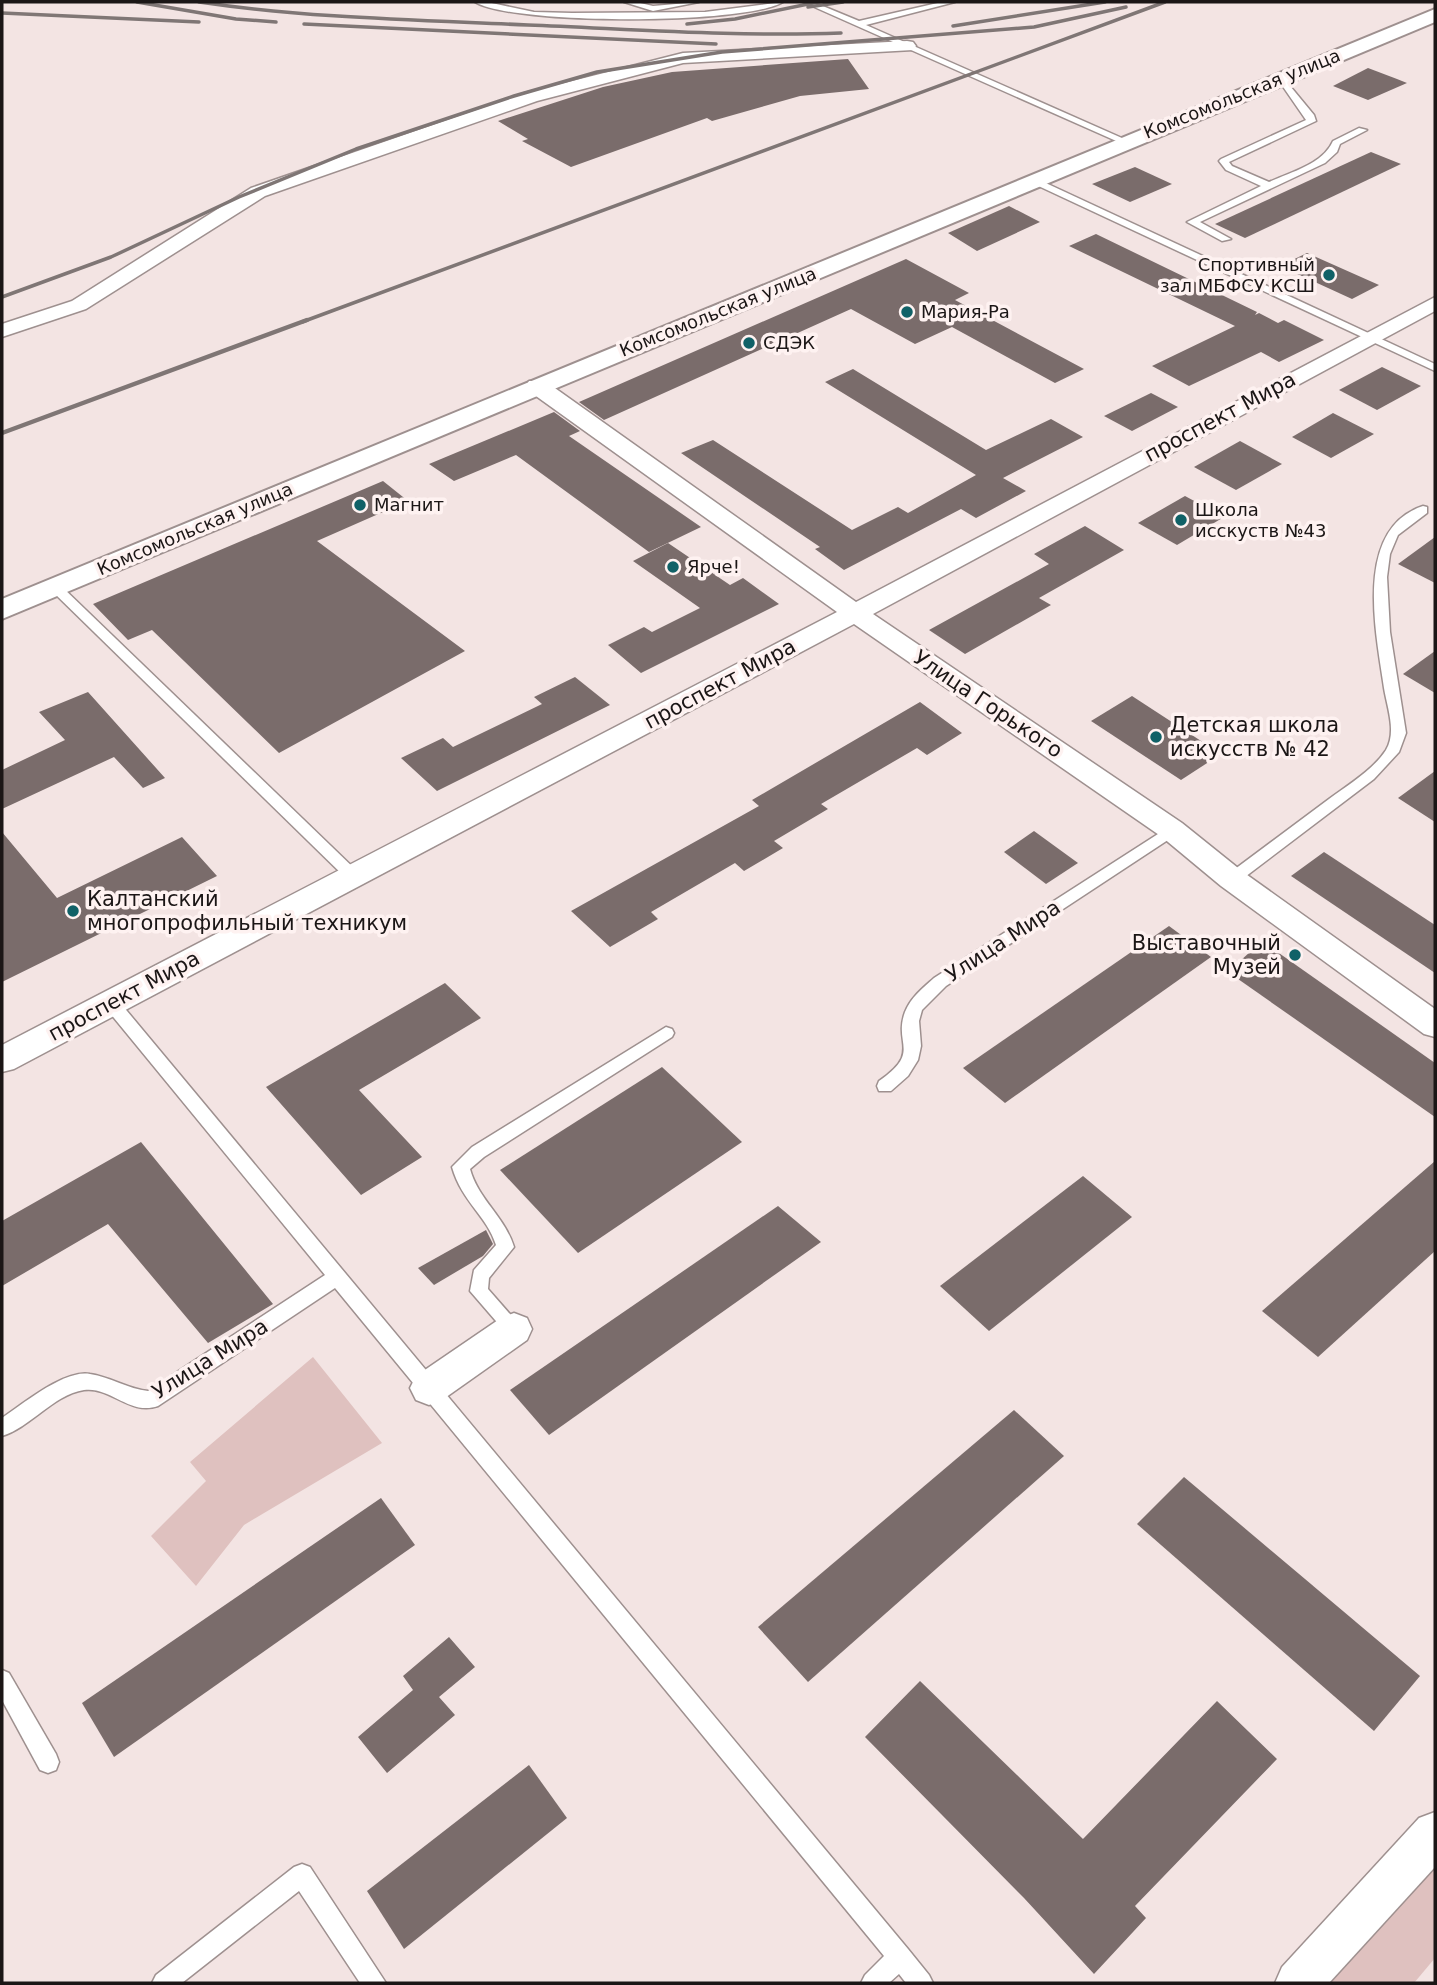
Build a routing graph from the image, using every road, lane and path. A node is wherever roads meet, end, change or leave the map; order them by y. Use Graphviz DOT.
graph roads {
  1 [pos="479,2"];
  2 [pos="628,2"];
  3 [pos="695,2"];
  4 [pos="779,2"];
  5 [pos="807,2"];
  6 [pos="951,2"];
  7 [pos="1435,15"];
  8 [pos="858,24"];
  9 [pos="907,47"];
  10 [pos="1281,78"];
  11 [pos="1362,130"];
  12 [pos="1126,142"];
  13 [pos="1035,181"];
  14 [pos="1269,186"];
  15 [pos="1226,239"];
  16 [pos="1435,303"];
  17 [pos="2,331"];
  18 [pos="1370,336"];
  19 [pos="1435,368"];
  20 [pos="537,386"];
  21 [pos="1423,510"];
  22 [pos="56,588"];
  23 [pos="2,610"];
  24 [pos="855,613"];
  25 [pos="1172,830"];
  26 [pos="354,877"];
  27 [pos="1231,878"];
  28 [pos="111,1003"];
  29 [pos="1435,1025"];
  30 [pos="666,1033"];
  31 [pos="2,1060"];
  32 [pos="885,1086"];
  33 [pos="337,1277"];
  34 [pos="514,1329"];
  35 [pos="429,1388"];
  36 [pos="2,1428"];
  37 [pos="2,1680"];
  38 [pos="48,1762"];
  39 [pos="1435,1833"];
  40 [pos="900,1957"];
  41 [pos="370,1982"];
  42 [pos="164,1983"];
  43 [pos="873,1983"];
  44 [pos="921,1983"];
  45 [pos="1298,1983"];
  1 -- 4 [label="lane"];
  2 -- 3 [label="lane"];
  5 -- 8 [label="lane"];
  6 -- 8 [label="lane"];
  7 -- 10 [label="street, Комсомольская улица"];
  8 -- 9 [label="lane"];
  9 -- 12 [label="lane"];
  9 -- 17 [label="street"];
  10 -- 12 [label="street, Комсомольская улица"];
  10 -- 14 [label="lane"];
  11 -- 14 [label="lane"];
  12 -- 13 [label="street, Комсомольская улица"];
  13 -- 18 [label="lane"];
  13 -- 20 [label="street, Комсомольская улица"];
  14 -- 15 [label="lane"];
  16 -- 18 [label="street, проспект Мира"];
  18 -- 19 [label="lane"];
  18 -- 24 [label="street, проспект Мира"];
  20 -- 22 [label="street, Комсомольская улица"];
  20 -- 24 [label="street, Улица Горького"];
  21 -- 27 [label="lane"];
  22 -- 23 [label="street, Комсомольская улица"];
  22 -- 26 [label="lane"];
  24 -- 25 [label="street, Улица Горького"];
  24 -- 26 [label="street, проспект Мира"];
  25 -- 27 [label="street, Улица Горького"];
  25 -- 32 [label="lane, Улица Мира"];
  26 -- 28 [label="street, проспект Мира"];
  27 -- 29 [label="street, Улица Горького"];
  28 -- 31 [label="street, проспект Мира"];
  28 -- 33 [label="lane"];
  30 -- 34 [label="lane"];
  33 -- 35 [label="lane"];
  33 -- 36 [label="lane, Улица Мира"];
  34 -- 35 [label="street"];
  35 -- 40 [label="lane"];
  37 -- 38 [label="lane"];
  39 -- 45 [label="street"];
  40 -- 43 [label="lane"];
  40 -- 44 [label="lane"];
  41 -- 42 [label="lane"];
}
